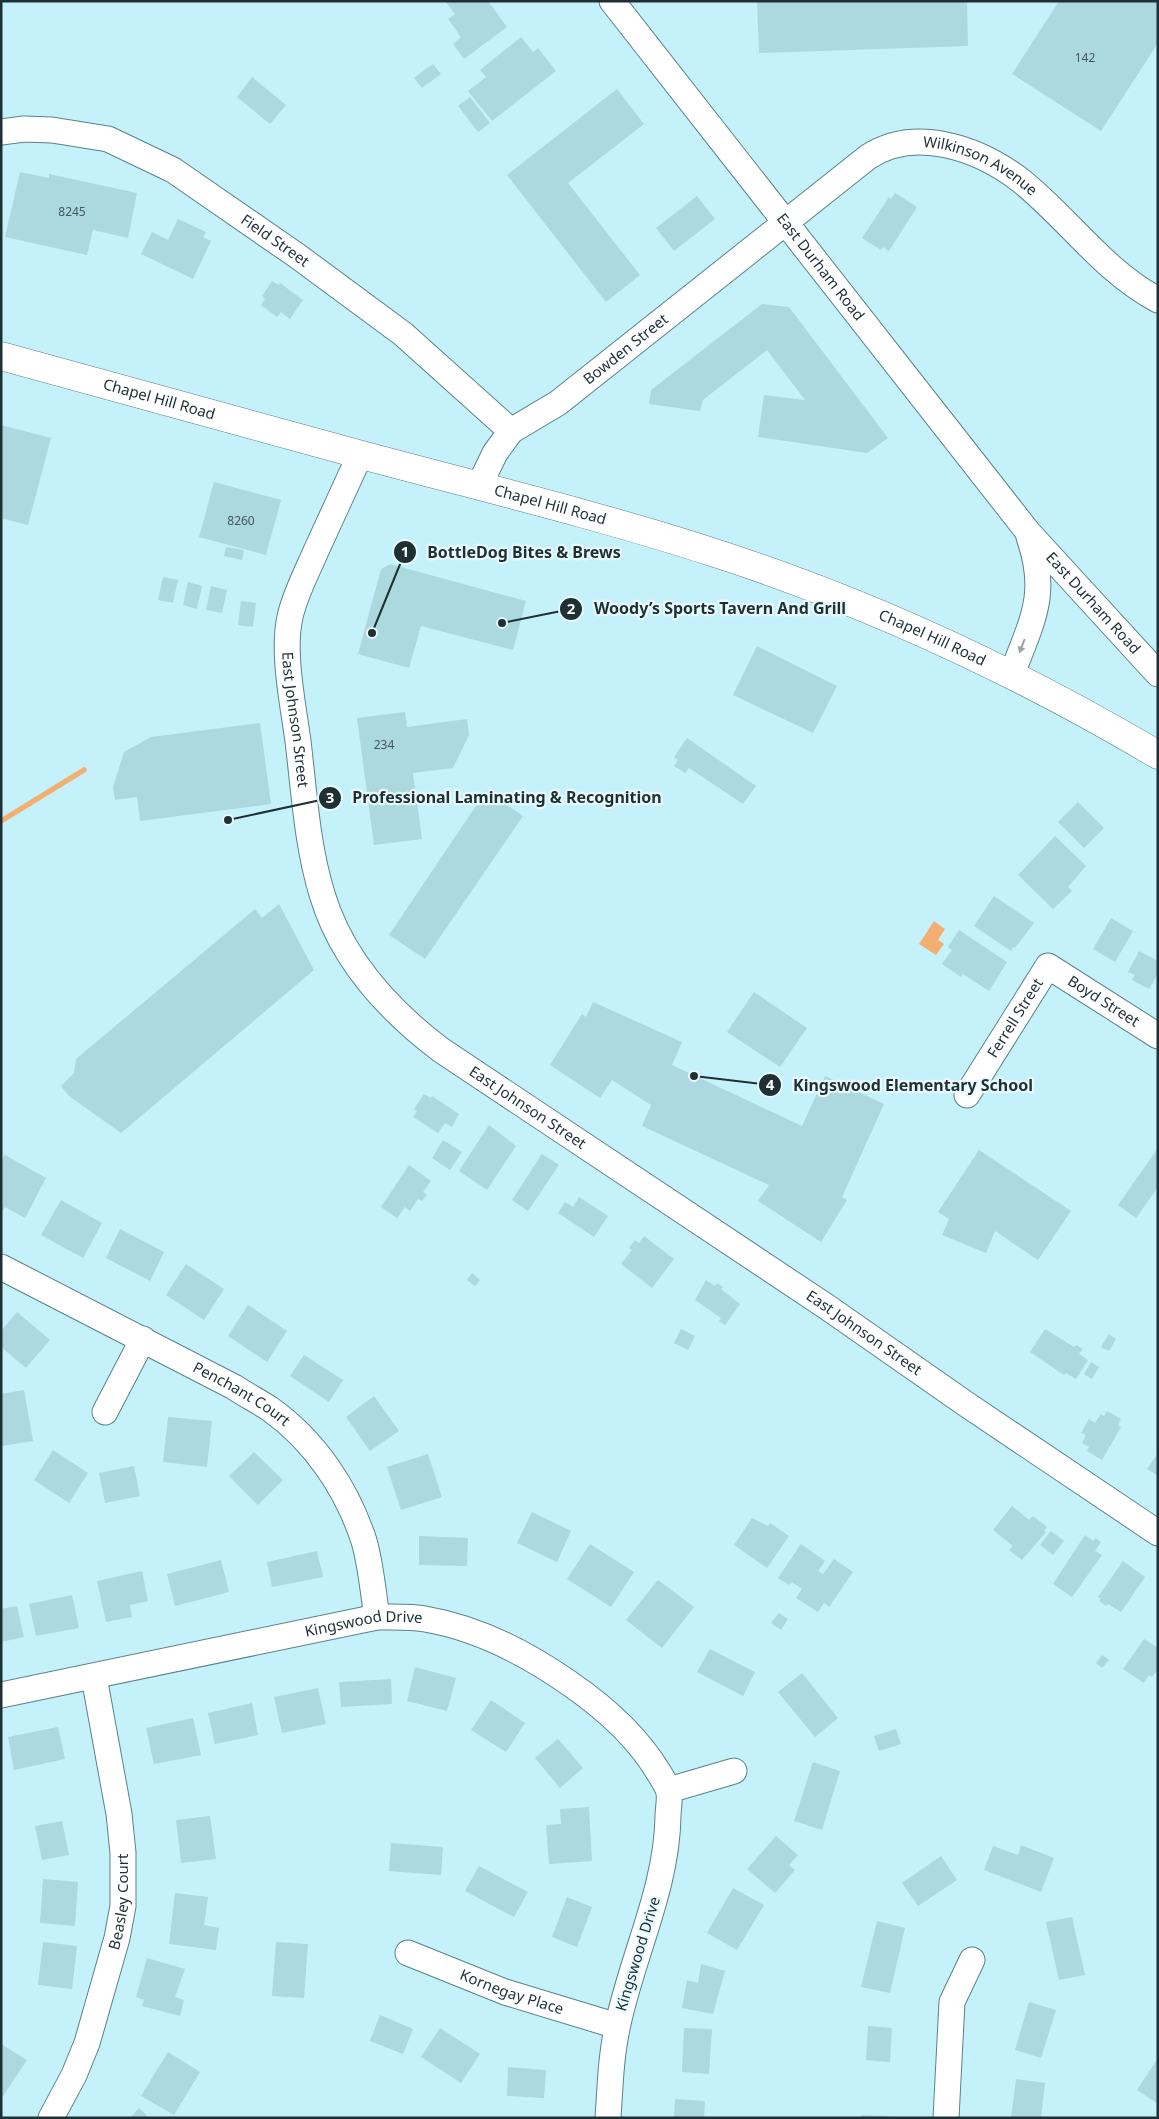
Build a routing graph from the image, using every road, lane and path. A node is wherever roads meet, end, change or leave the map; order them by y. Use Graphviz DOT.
graph roads {
  1 [pos="612,1"];
  2 [pos="1,132"];
  3 [pos="786,223"];
  4 [pos="1157,298"];
  5 [pos="1,356"];
  6 [pos="511,431"];
  7 [pos="360,454"];
  8 [pos="478,486"];
  9 [pos="1028,532"];
  10 [pos="1012,674"];
  11 [pos="1158,674"];
  12 [pos="1158,755"];
  13 [pos="1048,966"];
  14 [pos="1158,1036"];
  15 [pos="967,1095"];
  16 [pos="1,1267"];
  17 [pos="143,1339"];
  18 [pos="105,1412"];
  19 [pos="1158,1533"];
  20 [pos="376,1617"];
  21 [pos="94,1677"];
  22 [pos="1,1695"];
  23 [pos="734,1771"];
  24 [pos="669,1790"];
  25 [pos="408,1953"];
  26 [pos="972,1960"];
  27 [pos="617,2026"];
  28 [pos="51,2118"];
  29 [pos="608,2118"];
  30 [pos="946,2118"];
  1 -- 3 [label="street, East Durham Road"];
  2 -- 6 [label="street, Field Street"];
  3 -- 4 [label="street, Wilkinson Avenue"];
  3 -- 6 [label="street, Bowden Street"];
  3 -- 9 [label="street, East Durham Road"];
  5 -- 7 [label="main road, Chapel Hill Road"];
  6 -- 8 [label="street, Bowden Street"];
  7 -- 8 [label="main road, Chapel Hill Road"];
  7 -- 19 [label="street, East Johnson Street"];
  8 -- 10 [label="main road, Chapel Hill Road"];
  9 -- 10 [label="street, East Durham Road, one-way"];
  9 -- 11 [label="street, East Durham Road"];
  10 -- 12 [label="main road, Chapel Hill Road"];
  13 -- 14 [label="street, Boyd Street"];
  13 -- 15 [label="street, Ferrell Street"];
  16 -- 17 [label="street, Penchant Court"];
  17 -- 18 [label="street"];
  17 -- 20 [label="street, Penchant Court"];
  20 -- 21 [label="street, Kingswood Drive"];
  20 -- 24 [label="street, Kingswood Drive"];
  21 -- 22 [label="street, Kingswood Drive"];
  21 -- 28 [label="street, Beasley Court"];
  23 -- 24 [label="street"];
  24 -- 27 [label="street, Kingswood Drive"];
  25 -- 27 [label="street, Kornegay Place"];
  26 -- 30 [label="street"];
  27 -- 29 [label="street, Kingswood Drive"];
}
